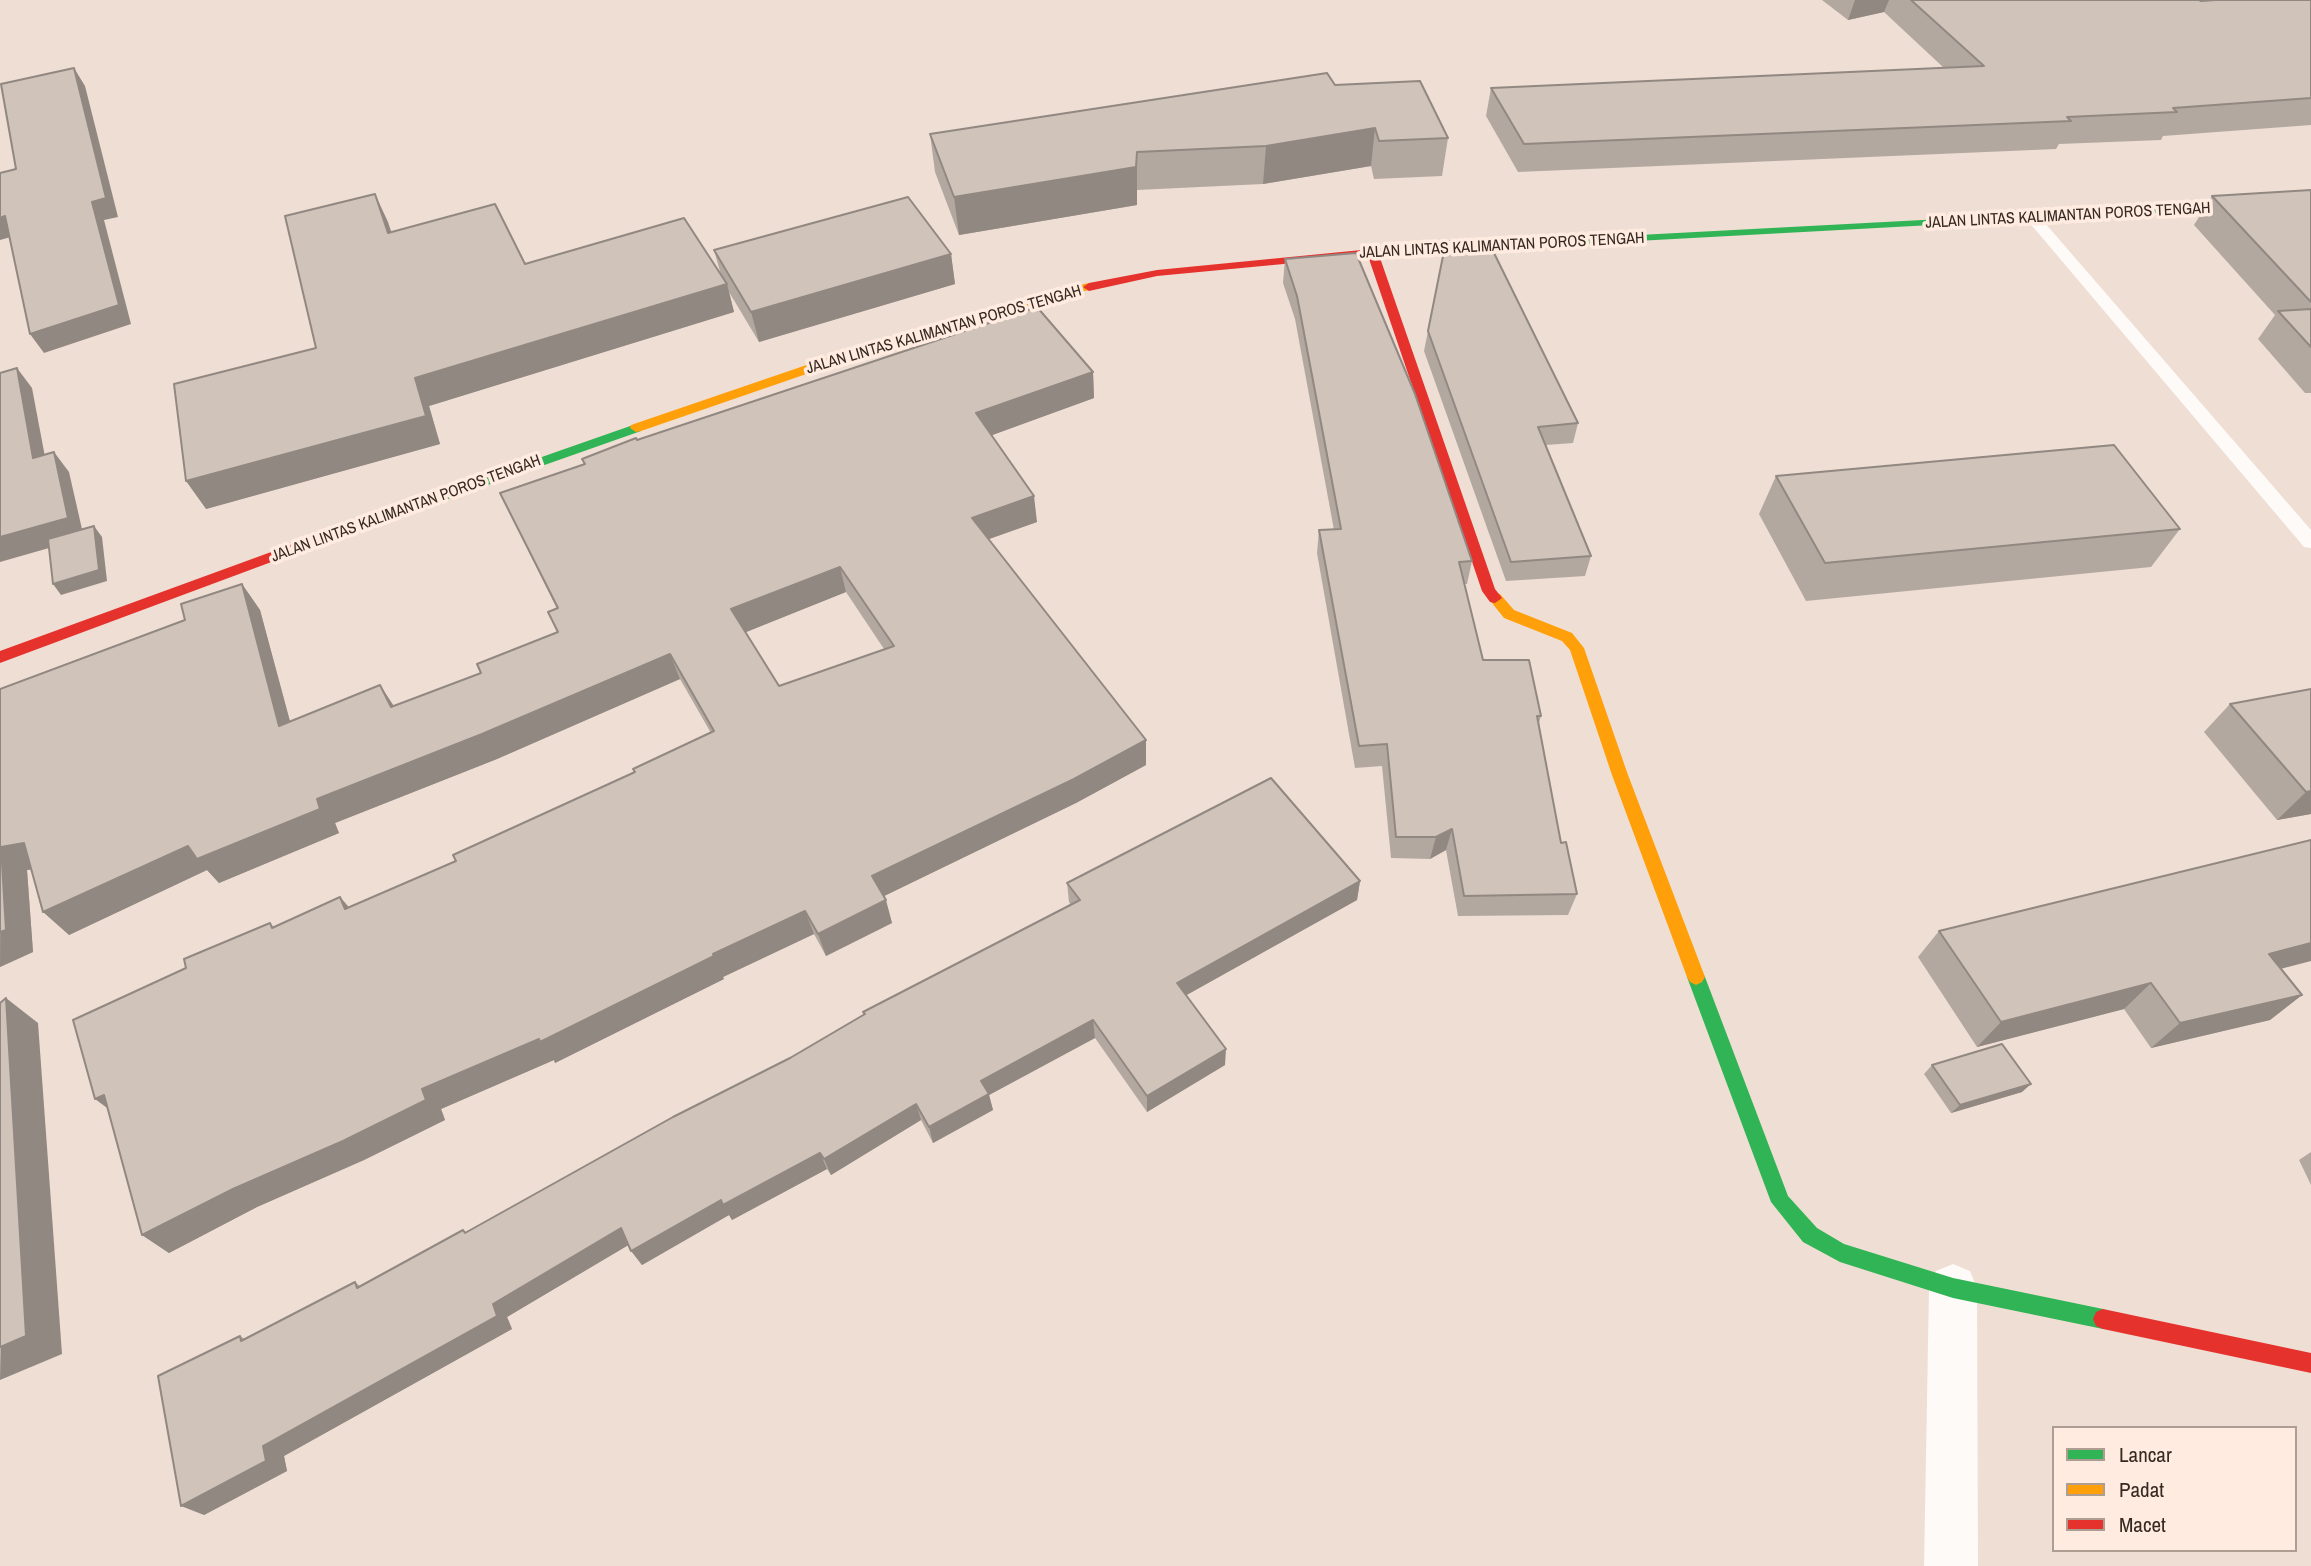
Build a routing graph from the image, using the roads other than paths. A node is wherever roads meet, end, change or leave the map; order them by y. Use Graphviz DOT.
graph roads {
  1 [pos="2311,202"];
  2 [pos="2033,218"];
  3 [pos="1372,252"];
  4 [pos="2311,541"];
  5 [pos="0,657"];
  6 [pos="1953,1288"];
  7 [pos="2311,1363"];
  8 [pos="1951,1566"];
  1 -- 2 [label="main road, JALAN LINTAS KALIMANTAN POROS TENGAH"];
  2 -- 3 [label="main road, JALAN LINTAS KALIMANTAN POROS TENGAH"];
  2 -- 4 [label="lane"];
  3 -- 5 [label="main road, JALAN LINTAS KALIMANTAN POROS TENGAH"];
  3 -- 6 [label="main road"];
  6 -- 7 [label="main road"];
  6 -- 8 [label="street"];
}
